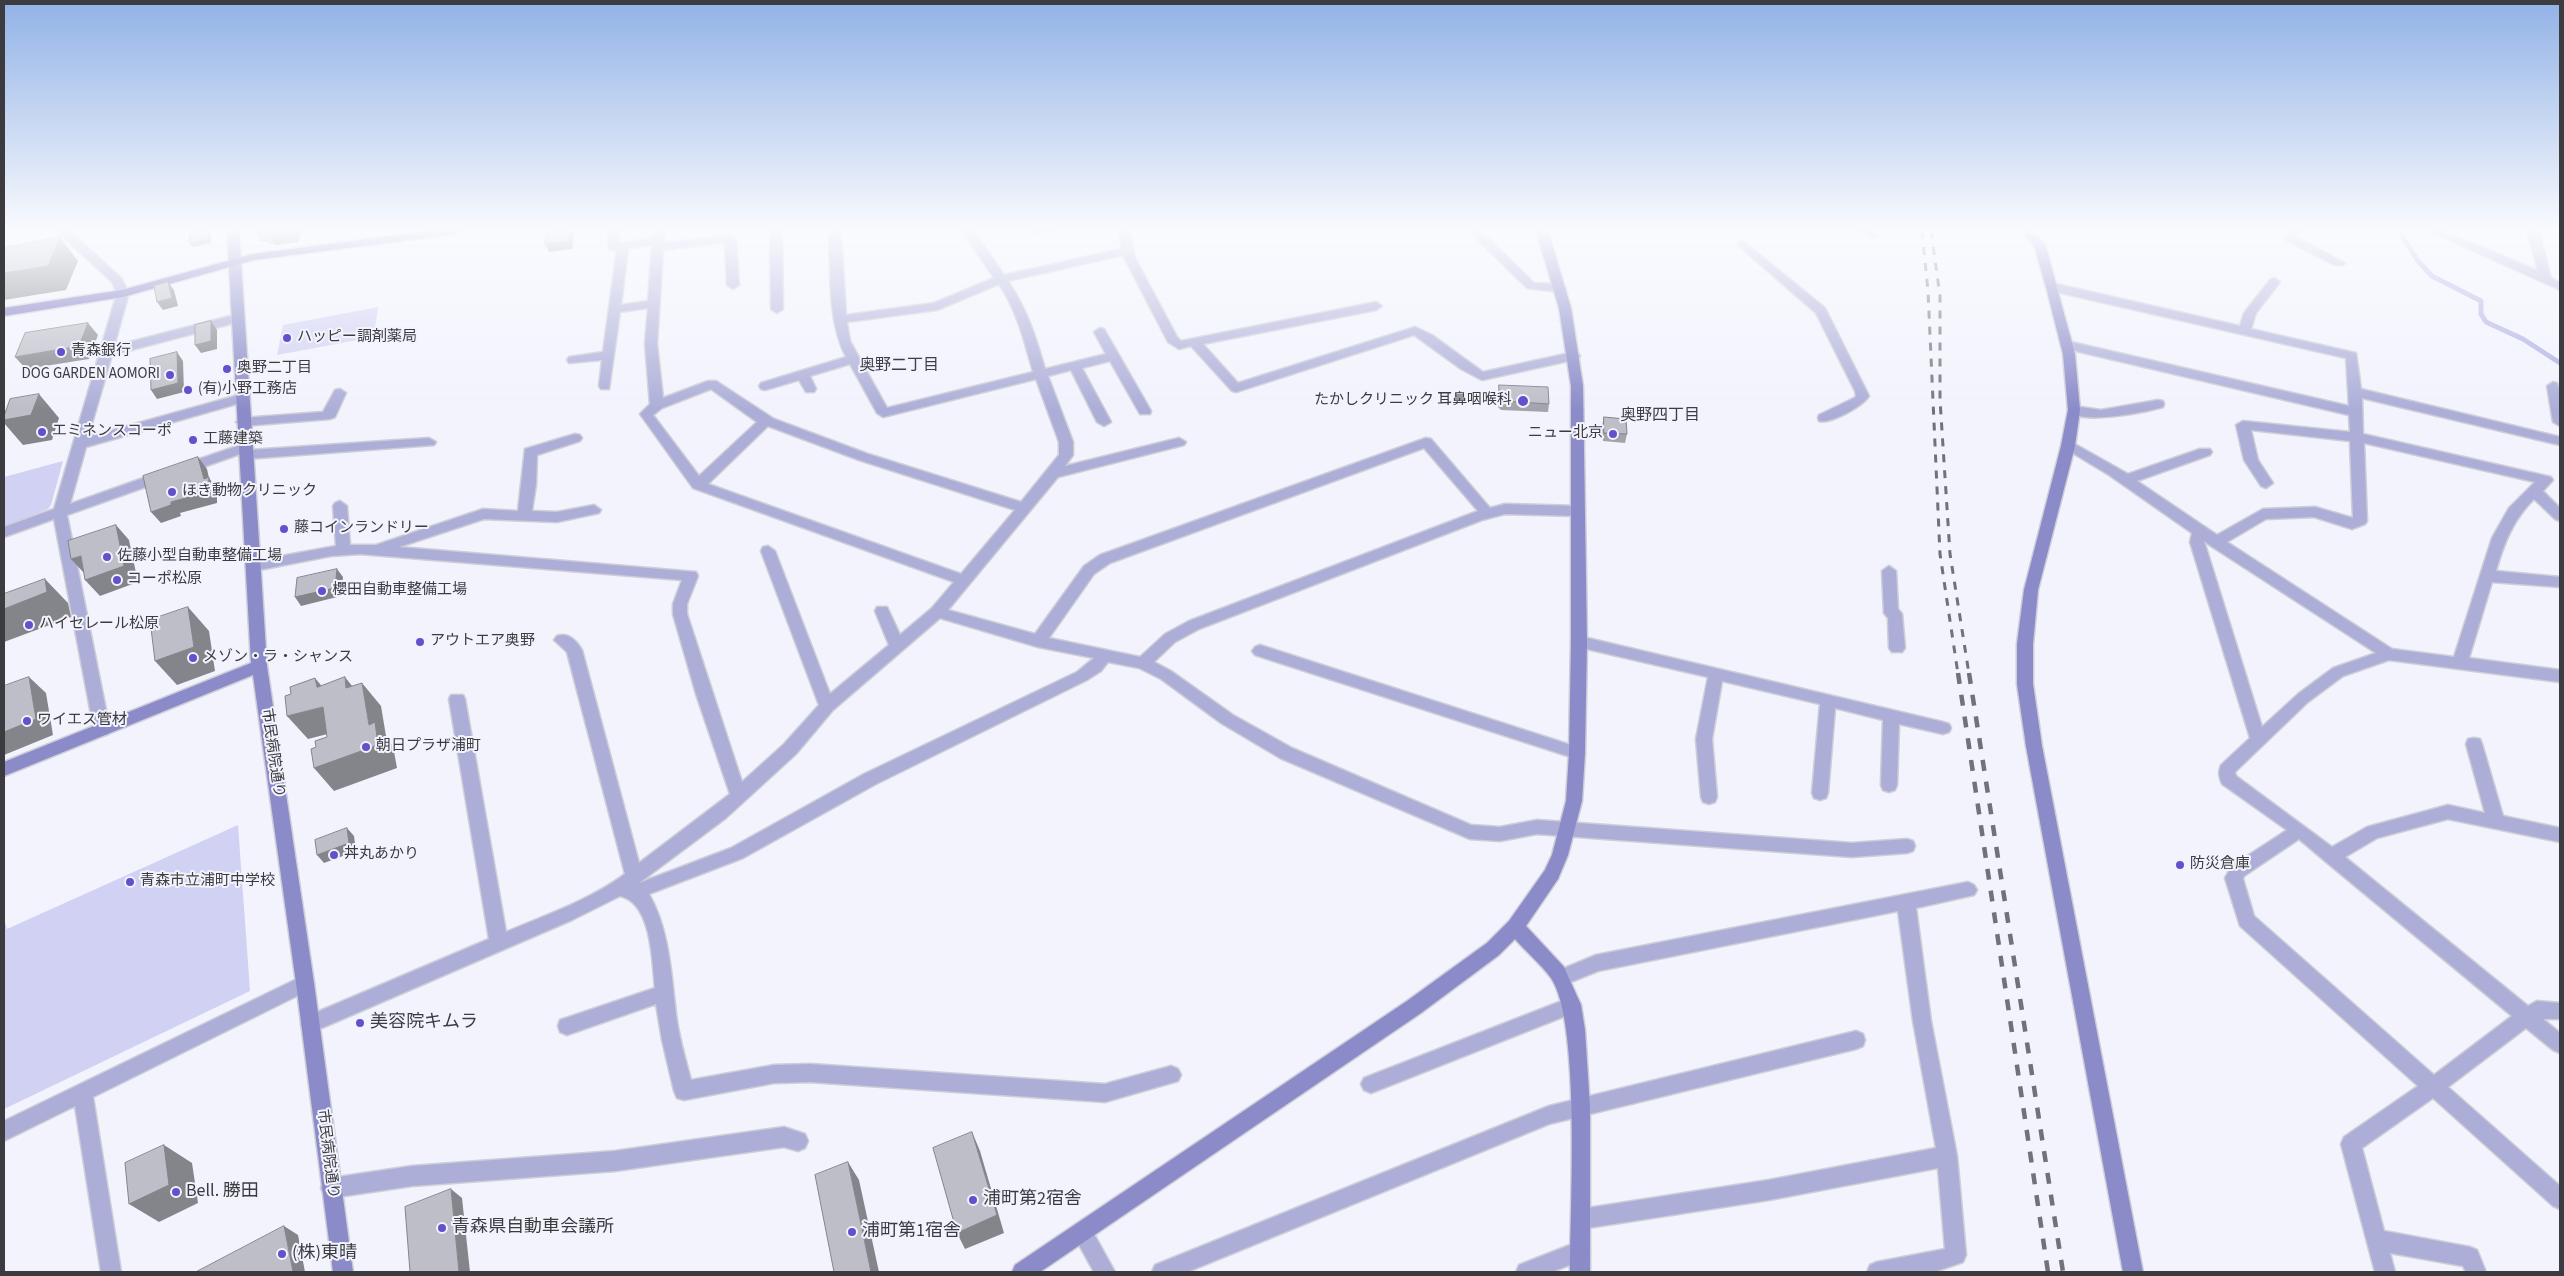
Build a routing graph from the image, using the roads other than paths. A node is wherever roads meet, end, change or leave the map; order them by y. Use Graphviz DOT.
graph roads {
  1 [pos="132,291"];
  2 [pos="236,291"];
  3 [pos="618,291"];
  4 [pos="654,291"];
  5 [pos="777,291"];
  6 [pos="838,291"];
  7 [pos="974,291"];
  8 [pos="1007,291"];
  9 [pos="1147,291"];
  10 [pos="1561,291"];
  11 [pos="1798,291"];
  12 [pos="2053,291"];
  13 [pos="2068,291"];
  14 [pos="2267,291"];
  15 [pos="123,293"];
  16 [pos="653,304"];
  17 [pos="1376,306"];
  18 [pos="616,309"];
  19 [pos="777,309"];
  20 [pos="4,312"];
  21 [pos="238,318"];
  22 [pos="840,320"];
  23 [pos="2245,330"];
  24 [pos="1100,332"];
  25 [pos="1194,342"];
  26 [pos="2066,345"];
  27 [pos="107,352"];
  28 [pos="608,354"];
  29 [pos="1112,356"];
  30 [pos="1574,356"];
  31 [pos="852,359"];
  32 [pos="573,360"];
  33 [pos="1074,366"];
  34 [pos="1040,373"];
  35 [pos="802,374"];
  36 [pos="604,386"];
  37 [pos="765,386"];
  38 [pos="2553,386"];
  39 [pos="810,389"];
  40 [pos="2355,392"];
  41 [pos="340,393"];
  42 [pos="242,398"];
  43 [pos="2158,404"];
  44 [pos="657,405"];
  45 [pos="2074,410"];
  46 [pos="1145,411"];
  47 [pos="2355,412"];
  48 [pos="1824,418"];
  49 [pos="766,421"];
  50 [pos="243,422"];
  51 [pos="1104,422"];
  52 [pos="2560,422"];
  53 [pos="2356,437"];
  54 [pos="575,438"];
  55 [pos="2560,441"];
  56 [pos="429,442"];
  57 [pos="1179,442"];
  58 [pos="79,444"];
  59 [pos="2068,446"];
  60 [pos="246,451"];
  61 [pos="2205,452"];
  62 [pos="1053,474"];
  63 [pos="2128,479"];
  64 [pos="2266,483"];
  65 [pos="698,485"];
  66 [pos="2535,492"];
  67 [pos="340,506"];
  68 [pos="1024,508"];
  69 [pos="594,510"];
  70 [pos="1578,510"];
  71 [pos="60,512"];
  72 [pos="1487,513"];
  73 [pos="524,515"];
  74 [pos="2560,516"];
  75 [pos="4,532"];
  76 [pos="2200,532"];
  77 [pos="2216,542"];
  78 [pos="342,549"];
  79 [pos="380,550"];
  80 [pos="768,551"];
  81 [pos="254,566"];
  82 [pos="1888,571"];
  83 [pos="2487,576"];
  84 [pos="962,580"];
  85 [pos="2560,582"];
  86 [pos="882,611"];
  87 [pos="937,612"];
  88 [pos="562,640"];
  89 [pos="1038,640"];
  90 [pos="1579,642"];
  91 [pos="897,646"];
  92 [pos="1897,648"];
  93 [pos="1260,651"];
  94 [pos="2389,654"];
  95 [pos="1104,656"];
  96 [pos="2460,662"];
  97 [pos="1142,663"];
  98 [pos="260,666"];
  99 [pos="1716,673"];
  100 [pos="2560,676"];
  101 [pos="457,699"];
  102 [pos="1828,701"];
  103 [pos="827,706"];
  104 [pos="1891,716"];
  105 [pos="1944,728"];
  106 [pos="102,730"];
  107 [pos="2258,740"];
  108 [pos="2474,744"];
  109 [pos="1577,753"];
  110 [pos="4,769"];
  111 [pos="1889,785"];
  112 [pos="1820,793"];
  113 [pos="739,796"];
  114 [pos="1708,797"];
  115 [pos="2496,821"];
  116 [pos="1568,828"];
  117 [pos="2300,830"];
  118 [pos="2560,835"];
  119 [pos="1907,846"];
  120 [pos="2331,856"];
  121 [pos="629,885"];
  122 [pos="1968,890"];
  123 [pos="1906,902"];
  124 [pos="1515,927"];
  125 [pos="499,944"];
  126 [pos="1561,978"];
  127 [pos="305,983"];
  128 [pos="664,993"];
  129 [pos="1572,1005"];
  130 [pos="2560,1011"];
  131 [pos="2526,1017"];
  132 [pos="310,1024"];
  133 [pos="566,1026"];
  134 [pos="1856,1040"];
  135 [pos="2560,1044"];
  136 [pos="1171,1076"];
  137 [pos="1371,1084"];
  138 [pos="2434,1086"];
  139 [pos="82,1092"];
  140 [pos="1580,1107"];
  141 [pos="4,1130"];
  142 [pos="798,1142"];
  143 [pos="1948,1156"];
  144 [pos="331,1188"];
  145 [pos="2560,1199"];
  146 [pos="1581,1219"];
  147 [pos="1082,1232"];
  148 [pos="2375,1240"];
  149 [pos="1580,1251"];
  150 [pos="111,1272"];
  151 [pos="342,1272"];
  152 [pos="1022,1272"];
  153 [pos="1105,1272"];
  154 [pos="1162,1272"];
  155 [pos="1526,1272"];
  156 [pos="1580,1272"];
  157 [pos="1877,1272"];
  158 [pos="2133,1272"];
  159 [pos="2385,1272"];
  160 [pos="2476,1272"];
  1 -- 15 [label="main road"];
  2 -- 21 [label="street, 市民病院通り"];
  3 -- 18 [label="street"];
  4 -- 16 [label="street"];
  5 -- 19 [label="street"];
  6 -- 22 [label="street"];
  7 -- 22 [label="street"];
  8 -- 34 [label="street"];
  9 -- 25 [label="street"];
  10 -- 30 [label="street"];
  11 -- 48 [label="street"];
  12 -- 26 [label="street"];
  13 -- 23 [label="street"];
  14 -- 23 [label="street"];
  15 -- 20 [label="main road"];
  15 -- 27 [label="street"];
  16 -- 18 [label="street"];
  16 -- 44 [label="street"];
  17 -- 25 [label="street"];
  18 -- 28 [label="street"];
  21 -- 27 [label="street"];
  21 -- 42 [label="street, 市民病院通り"];
  22 -- 31 [label="street"];
  23 -- 40 [label="street"];
  24 -- 29 [label="street"];
  25 -- 30 [label="street"];
  26 -- 45 [label="street"];
  26 -- 47 [label="street"];
  27 -- 58 [label="street"];
  28 -- 32 [label="street"];
  28 -- 36 [label="street"];
  29 -- 33 [label="street"];
  29 -- 46 [label="street"];
  30 -- 70 [label="street"];
  31 -- 34 [label="street"];
  31 -- 35 [label="street"];
  33 -- 34 [label="street"];
  33 -- 51 [label="street"];
  34 -- 62 [label="street"];
  35 -- 37 [label="street"];
  35 -- 39 [label="street"];
  38 -- 52 [label="street"];
  40 -- 47 [label="street"];
  40 -- 55 [label="street"];
  41 -- 50 [label="street"];
  42 -- 50 [label="street, 市民病院通り"];
  42 -- 58 [label="street"];
  43 -- 45 [label="street"];
  44 -- 49 [label="street"];
  44 -- 65 [label="street"];
  45 -- 59 [label="street"];
  47 -- 53 [label="street"];
  49 -- 65 [label="street"];
  49 -- 68 [label="street"];
  50 -- 60 [label="street, 市民病院通り"];
  53 -- 64 [label="street"];
  53 -- 66 [label="street"];
  53 -- 77 [label="street"];
  54 -- 73 [label="street"];
  56 -- 60 [label="street"];
  57 -- 62 [label="street"];
  58 -- 71 [label="street"];
  59 -- 63 [label="street"];
  59 -- 158 [label="street"];
  60 -- 71 [label="street"];
  60 -- 81 [label="street, 市民病院通り"];
  61 -- 63 [label="street"];
  62 -- 68 [label="street"];
  63 -- 76 [label="street"];
  65 -- 84 [label="street"];
  66 -- 74 [label="street"];
  66 -- 83 [label="street"];
  67 -- 78 [label="street"];
  68 -- 84 [label="street"];
  69 -- 73 [label="street"];
  70 -- 72 [label="street"];
  70 -- 90 [label="street"];
  71 -- 75 [label="street"];
  71 -- 106 [label="street"];
  72 -- 89 [label="street"];
  72 -- 97 [label="street"];
  73 -- 79 [label="street"];
  76 -- 77 [label="street"];
  76 -- 107 [label="street"];
  77 -- 94 [label="street"];
  78 -- 79 [label="street"];
  78 -- 81 [label="street"];
  79 -- 113 [label="street"];
  80 -- 103 [label="street"];
  81 -- 98 [label="street, 市民病院通り"];
  82 -- 92 [label="street"];
  83 -- 85 [label="street"];
  83 -- 96 [label="street"];
  84 -- 87 [label="street"];
  86 -- 91 [label="street"];
  87 -- 89 [label="street"];
  87 -- 91 [label="street"];
  88 -- 121 [label="street"];
  89 -- 95 [label="street"];
  90 -- 99 [label="street"];
  90 -- 109 [label="street"];
  91 -- 103 [label="street"];
  93 -- 109 [label="street"];
  94 -- 96 [label="street"];
  94 -- 107 [label="street"];
  95 -- 97 [label="street"];
  95 -- 121 [label="street"];
  96 -- 100 [label="street"];
  97 -- 116 [label="street"];
  98 -- 106 [label="street"];
  98 -- 127 [label="street, 市民病院通り"];
  99 -- 102 [label="street"];
  99 -- 114 [label="street"];
  101 -- 125 [label="street"];
  102 -- 104 [label="street"];
  102 -- 112 [label="street"];
  103 -- 113 [label="street"];
  104 -- 105 [label="street"];
  104 -- 111 [label="street"];
  106 -- 110 [label="street"];
  107 -- 117 [label="street"];
  108 -- 115 [label="street"];
  109 -- 116 [label="street"];
  113 -- 121 [label="street"];
  115 -- 118 [label="street"];
  115 -- 120 [label="street"];
  116 -- 119 [label="street"];
  116 -- 124 [label="street"];
  117 -- 120 [label="street"];
  117 -- 138 [label="street"];
  120 -- 131 [label="street"];
  121 -- 125 [label="street"];
  121 -- 128 [label="street"];
  122 -- 123 [label="street"];
  123 -- 126 [label="street"];
  123 -- 143 [label="street"];
  124 -- 126 [label="street"];
  124 -- 147 [label="street"];
  125 -- 132 [label="street"];
  126 -- 129 [label="street"];
  127 -- 132 [label="street, 市民病院通り"];
  127 -- 139 [label="street"];
  128 -- 133 [label="street"];
  128 -- 136 [label="street"];
  129 -- 137 [label="street"];
  129 -- 140 [label="street"];
  130 -- 131 [label="street"];
  131 -- 135 [label="street"];
  131 -- 138 [label="street"];
  132 -- 144 [label="street, 市民病院通り"];
  134 -- 140 [label="street"];
  138 -- 145 [label="street"];
  138 -- 148 [label="street"];
  139 -- 141 [label="street"];
  139 -- 150 [label="street"];
  140 -- 146 [label="street"];
  140 -- 154 [label="street"];
  142 -- 144 [label="street"];
  143 -- 146 [label="street"];
  143 -- 157 [label="street"];
  144 -- 151 [label="street, 市民病院通り"];
  146 -- 149 [label="street"];
  147 -- 152 [label="street"];
  147 -- 153 [label="street"];
  148 -- 159 [label="street"];
  148 -- 160 [label="street"];
  149 -- 155 [label="street"];
  149 -- 156 [label="street"];
}
